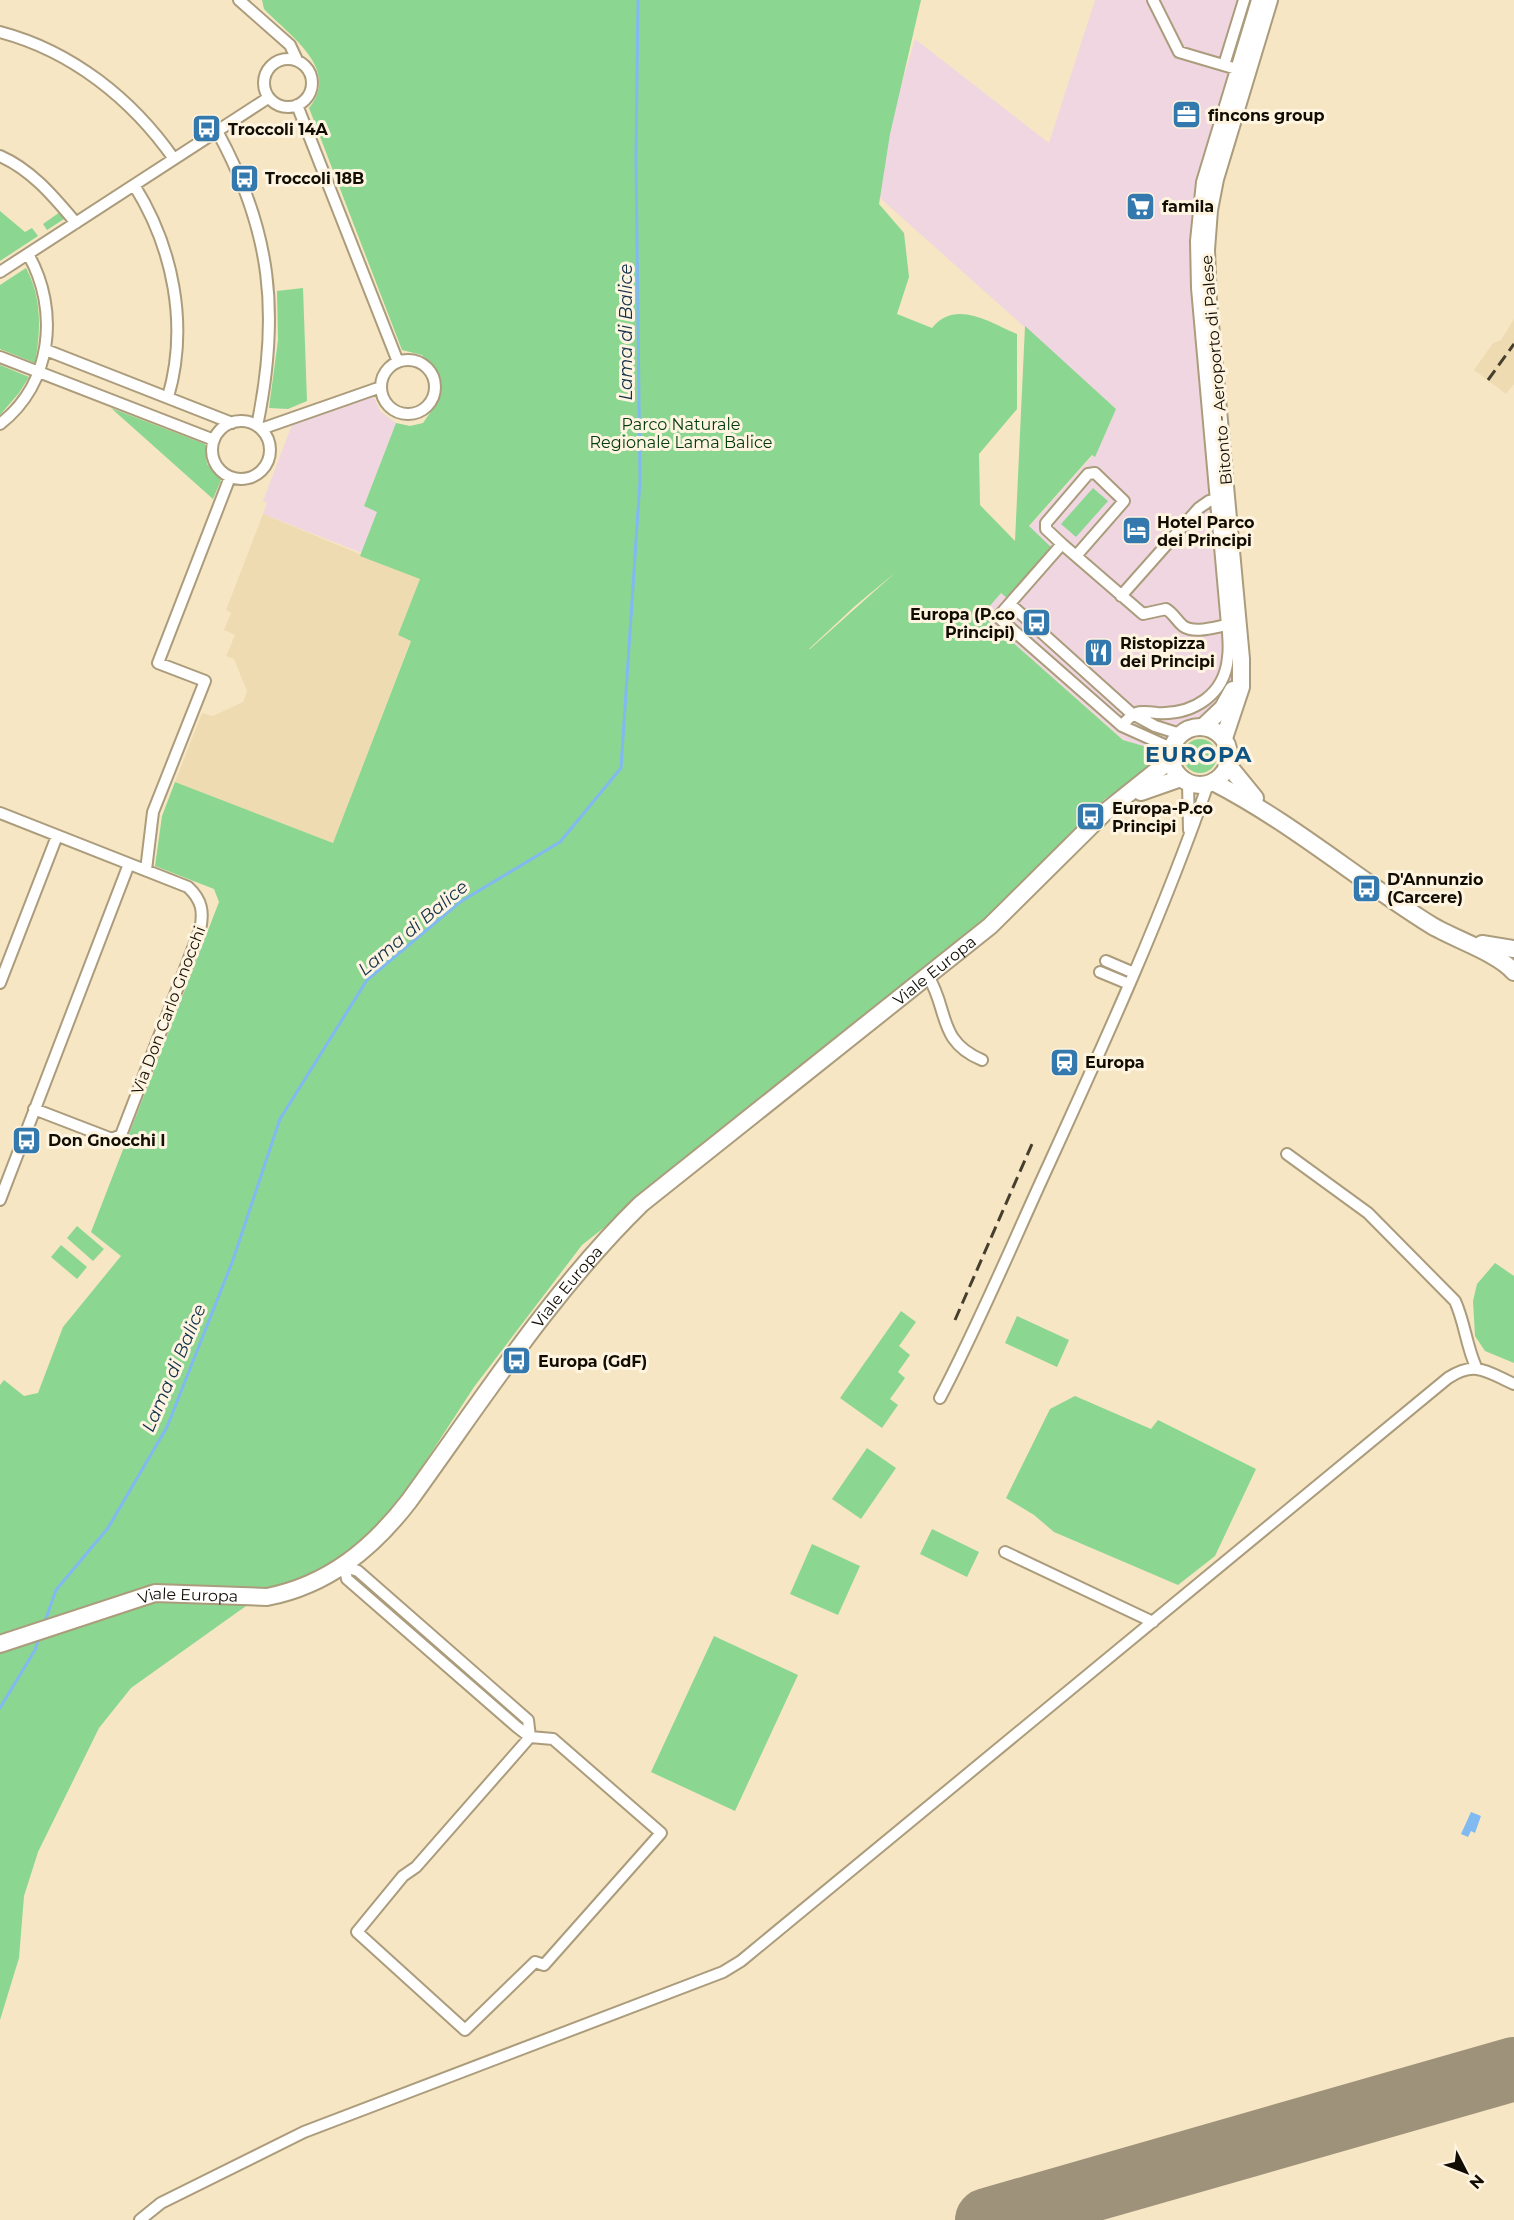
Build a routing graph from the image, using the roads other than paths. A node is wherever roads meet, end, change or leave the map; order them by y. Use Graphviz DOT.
graph roads {
  1 [pos="239,0"];
  2 [pos="254,0"];
  3 [pos="1153,0"];
  4 [pos="1244,0"];
  5 [pos="1257,0"];
  6 [pos="1269,0"];
  7 [pos="257,14"];
  8 [pos="0,32"];
  9 [pos="297,60"];
  10 [pos="1224,65"];
  11 [pos="1241,70"];
  12 [pos="268,98"];
  13 [pos="297,105"];
  14 [pos="217,131"];
  15 [pos="0,156"];
  16 [pos="174,159"];
  17 [pos="134,185"];
  18 [pos="76,223"];
  19 [pos="27,254"];
  20 [pos="1206,270"];
  21 [pos="0,272"];
  22 [pos="1199,299"];
  23 [pos="46,350"];
  24 [pos="1213,350"];
  25 [pos="0,357"];
  26 [pos="398,362"];
  27 [pos="40,373"];
  28 [pos="1206,375"];
  29 [pos="381,387"];
  30 [pos="168,397"];
  31 [pos="232,423"];
  32 [pos="0,424"];
  33 [pos="259,428"];
  34 [pos="214,440"];
  35 [pos="230,477"];
  36 [pos="1222,497"];
  37 [pos="1062,544"];
  38 [pos="1076,556"];
  39 [pos="1234,567"];
  40 [pos="1121,596"];
  41 [pos="1010,604"];
  42 [pos="1227,625"];
  43 [pos="1040,630"];
  44 [pos="1029,643"];
  45 [pos="1240,676"];
  46 [pos="1131,713"];
  47 [pos="1122,726"];
  48 [pos="1204,726"];
  49 [pos="1224,738"];
  50 [pos="1174,745"];
  51 [pos="1228,765"];
  52 [pos="1185,781"];
  53 [pos="1211,783"];
  54 [pos="1268,812"];
  55 [pos="0,813"];
  56 [pos="1104,813"];
  57 [pos="57,836"];
  58 [pos="1188,846"];
  59 [pos="129,864"];
  60 [pos="146,870"];
  61 [pos="1447,933"];
  62 [pos="1514,948"];
  63 [pos="1106,961"];
  64 [pos="1100,972"];
  65 [pos="1514,972"];
  66 [pos="1134,973"];
  67 [pos="928,976"];
  68 [pos="0,983"];
  69 [pos="1129,984"];
  70 [pos="982,1060"];
  71 [pos="34,1109"];
  72 [pos="1287,1154"];
  73 [pos="0,1200"];
  74 [pos="1476,1367"];
  75 [pos="1514,1384"];
  76 [pos="940,1398"];
  77 [pos="1005,1551"];
  78 [pos="344,1566"];
  79 [pos="1153,1622"];
  80 [pos="8,1641"];
  81 [pos="530,1737"];
  82 [pos="140,2220"];
  1 -- 7 [label="street"];
  2 -- 7 [label="street"];
  3 -- 10 [label="street"];
  4 -- 10 [label="street"];
  5 -- 11 [label="street"];
  6 -- 11 [label="main road, Bitonto - Aeroporto di Palese"];
  7 -- 9 [label="street"];
  8 -- 16 [label="street"];
  9 -- 12 [label="street"];
  9 -- 13 [label="street"];
  10 -- 11 [label="street"];
  11 -- 20 [label="main road, Bitonto - Aeroporto di Palese"];
  11 -- 22 [label="street"];
  12 -- 13 [label="street"];
  12 -- 14 [label="street"];
  13 -- 26 [label="street"];
  14 -- 16 [label="street"];
  14 -- 33 [label="street"];
  15 -- 18 [label="street"];
  16 -- 17 [label="street"];
  17 -- 18 [label="street"];
  17 -- 30 [label="street"];
  18 -- 19 [label="street"];
  19 -- 21 [label="street"];
  19 -- 23 [label="street"];
  20 -- 22 [label="street"];
  20 -- 24 [label="main road, Bitonto - Aeroporto di Palese"];
  22 -- 28 [label="street"];
  23 -- 27 [label="street"];
  23 -- 30 [label="street"];
  24 -- 28 [label="street"];
  24 -- 36 [label="main road, Bitonto - Aeroporto di Palese"];
  25 -- 27 [label="street"];
  26 -- 29 [label="street"];
  26 -- 29 [label="street"];
  27 -- 32 [label="street"];
  27 -- 34 [label="street"];
  28 -- 36 [label="street"];
  29 -- 33 [label="street"];
  30 -- 31 [label="street"];
  31 -- 33 [label="street"];
  31 -- 34 [label="street"];
  33 -- 35 [label="street"];
  34 -- 35 [label="street"];
  35 -- 60 [label="street"];
  36 -- 39 [label="main road, Bitonto - Aeroporto di Palese"];
  36 -- 40 [label="street"];
  36 -- 42 [label="street"];
  37 -- 38 [label="street"];
  37 -- 38 [label="street"];
  37 -- 41 [label="street"];
  38 -- 40 [label="street"];
  39 -- 42 [label="street"];
  39 -- 45 [label="main road, Bitonto - Aeroporto di Palese"];
  40 -- 42 [label="street"];
  41 -- 43 [label="street"];
  41 -- 44 [label="street"];
  42 -- 46 [label="street"];
  43 -- 44 [label="street"];
  43 -- 46 [label="street"];
  44 -- 47 [label="street"];
  45 -- 48 [label="main road"];
  45 -- 49 [label="main road, Bitonto - Aeroporto di Palese"];
  46 -- 47 [label="street"];
  46 -- 50 [label="street"];
  47 -- 50 [label="street"];
  48 -- 49 [label="main road"];
  48 -- 50 [label="main road"];
  49 -- 51 [label="main road"];
  50 -- 52 [label="main road"];
  50 -- 56 [label="main road, Viale Europa"];
  51 -- 53 [label="main road"];
  51 -- 54 [label="main road"];
  52 -- 53 [label="main road"];
  52 -- 56 [label="main road, Viale Europa"];
  52 -- 58 [label="street"];
  53 -- 54 [label="main road"];
  53 -- 58 [label="street"];
  54 -- 61 [label="main road"];
  55 -- 57 [label="street, Via Don Carlo Gnocchi"];
  56 -- 67 [label="main road, Viale Europa"];
  57 -- 59 [label="street, Via Don Carlo Gnocchi"];
  57 -- 68 [label="street"];
  58 -- 66 [label="street"];
  59 -- 60 [label="street, Via Don Carlo Gnocchi"];
  59 -- 71 [label="street"];
  60 -- 71 [label="street, Via Don Carlo Gnocchi"];
  61 -- 62 [label="main road"];
  61 -- 65 [label="main road"];
  63 -- 66 [label="street"];
  64 -- 69 [label="street"];
  66 -- 69 [label="street"];
  67 -- 70 [label="street"];
  67 -- 78 [label="main road, Viale Europa"];
  69 -- 76 [label="street"];
  71 -- 73 [label="street"];
  72 -- 74 [label="street"];
  74 -- 75 [label="street"];
  74 -- 79 [label="street"];
  77 -- 79 [label="street"];
  78 -- 80 [label="main road, Viale Europa"];
  78 -- 81 [label="street"];
  79 -- 82 [label="street"];
  81 -- 81 [label="street"];
}
